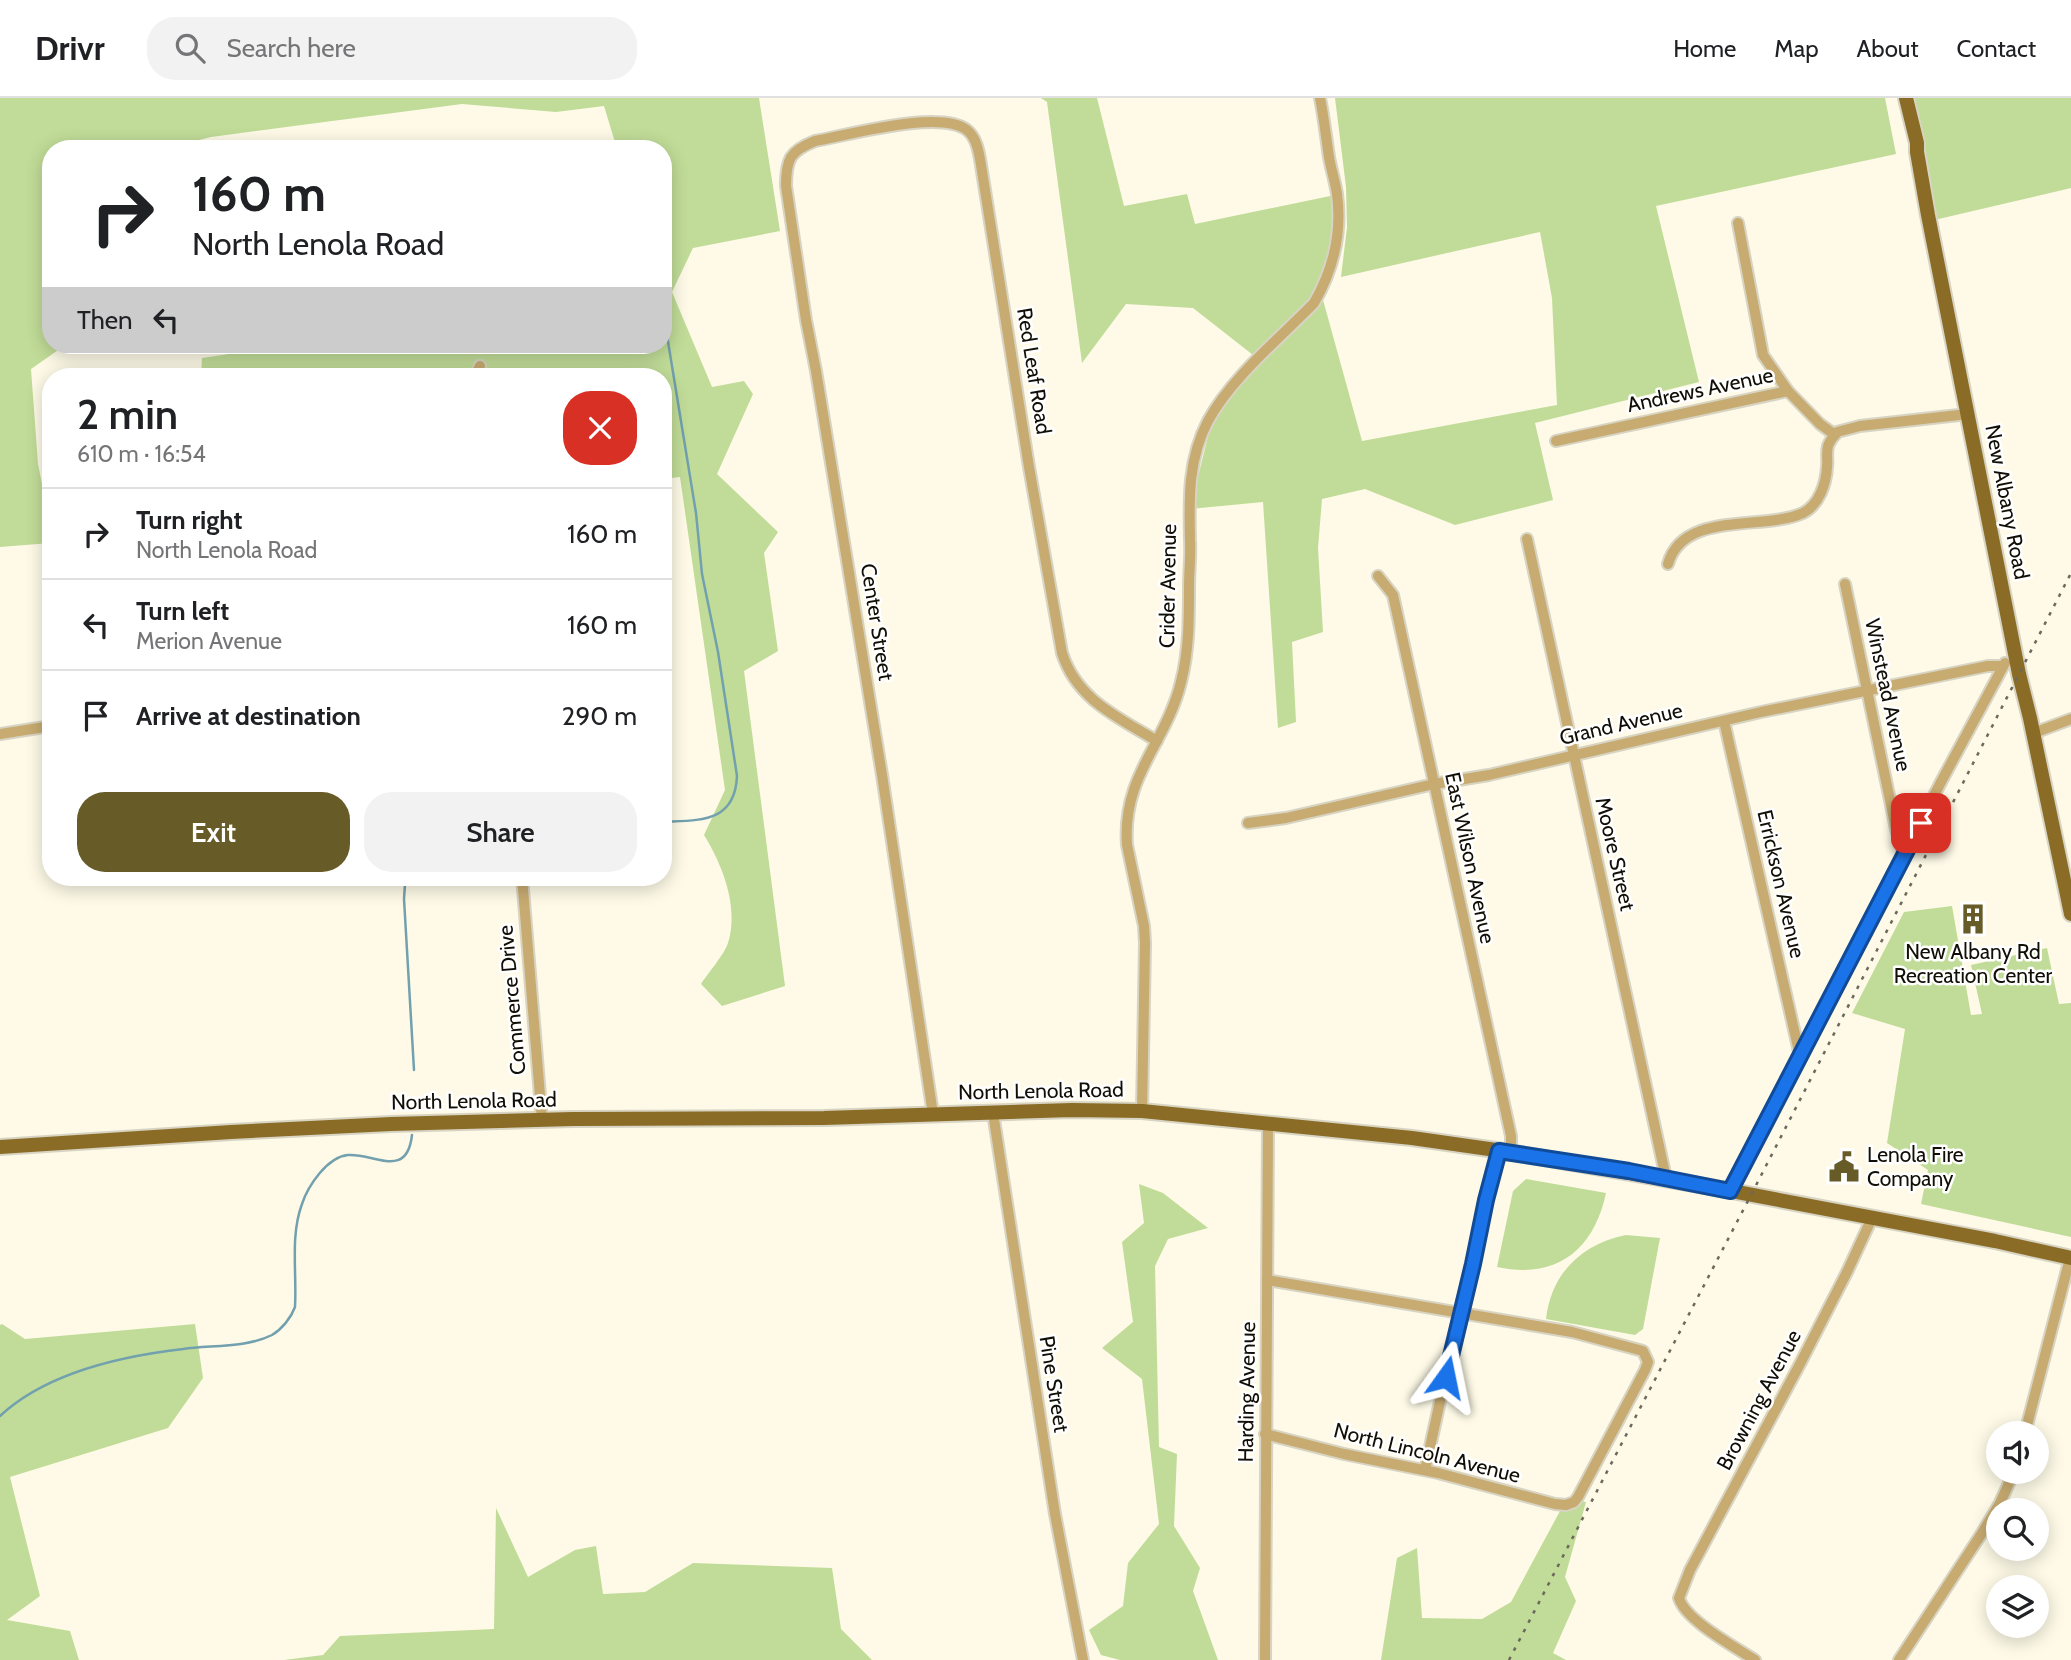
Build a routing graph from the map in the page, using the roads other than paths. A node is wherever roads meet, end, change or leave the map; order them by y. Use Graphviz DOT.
graph roads {
  1 [pos="1320,98"];
  2 [pos="1906,98"];
  3 [pos="805,145"];
  4 [pos="1738,223"];
  5 [pos="1788,391"];
  6 [pos="1968,414"];
  7 [pos="1835,435"];
  8 [pos="1556,441"];
  9 [pos="1527,539"];
  10 [pos="1668,564"];
  11 [pos="1378,576"];
  12 [pos="1845,584"];
  13 [pos="2015,650"];
  14 [pos="2003,666"];
  15 [pos="1866,690"];
  16 [pos="2071,719"];
  17 [pos="1724,721"];
  18 [pos="42,727"];
  19 [pos="2034,733"];
  20 [pos="0,734"];
  21 [pos="1157,741"];
  22 [pos="1574,755"];
  23 [pos="1434,784"];
  24 [pos="1248,823"];
  25 [pos="1904,855"];
  26 [pos="523,886"];
  27 [pos="2070,909"];
  28 [pos="1800,1056"];
  29 [pos="1142,1111"];
  30 [pos="993,1113"];
  31 [pos="933,1114"];
  32 [pos="542,1120"];
  33 [pos="1268,1124"];
  34 [pos="0,1147"];
  35 [pos="1505,1152"];
  36 [pos="1666,1178"];
  37 [pos="1730,1191"];
  38 [pos="1871,1218"];
  39 [pos="2070,1258"];
  40 [pos="1267,1280"];
  41 [pos="1459,1314"];
  42 [pos="2028,1421"];
  43 [pos="1265,1434"];
  44 [pos="1425,1470"];
  45 [pos="2010,1484"];
  46 [pos="1083,1660"];
  47 [pos="1265,1660"];
  48 [pos="1755,1660"];
  49 [pos="1899,1660"];
  1 -- 21 [label="street, Crider Avenue"];
  2 -- 6 [label="main road, New Albany Road"];
  3 -- 21 [label="street, Red Leaf Road"];
  3 -- 31 [label="street, Center Street"];
  4 -- 5 [label="street"];
  5 -- 7 [label="street, Andrews Avenue"];
  5 -- 8 [label="street, Andrews Avenue"];
  6 -- 7 [label="street"];
  6 -- 13 [label="main road, New Albany Road"];
  7 -- 10 [label="street"];
  9 -- 22 [label="street, Moore Street"];
  11 -- 23 [label="street, East Wilson Avenue"];
  12 -- 15 [label="street, Winstead Avenue"];
  13 -- 14 [label="street"];
  13 -- 19 [label="main road, New Albany Road"];
  14 -- 15 [label="street, Grand Avenue"];
  14 -- 25 [label="street"];
  15 -- 17 [label="street, Grand Avenue"];
  15 -- 25 [label="street, Winstead Avenue"];
  16 -- 19 [label="street"];
  17 -- 22 [label="street, Grand Avenue"];
  17 -- 28 [label="street, Errickson Avenue"];
  18 -- 20 [label="street"];
  19 -- 27 [label="main road, New Albany Road"];
  21 -- 29 [label="street, Crider Avenue"];
  22 -- 23 [label="street, Grand Avenue"];
  22 -- 36 [label="street, Moore Street"];
  23 -- 24 [label="street, Grand Avenue"];
  23 -- 35 [label="street, East Wilson Avenue"];
  25 -- 28 [label="street"];
  26 -- 32 [label="street, Commerce Drive"];
  28 -- 37 [label="street"];
  29 -- 30 [label="main road, North Lenola Road"];
  29 -- 33 [label="main road, North Lenola Road"];
  30 -- 31 [label="main road, North Lenola Road"];
  30 -- 46 [label="street, Pine Street"];
  31 -- 32 [label="main road, North Lenola Road"];
  32 -- 34 [label="main road, North Lenola Road"];
  33 -- 35 [label="main road, North Lenola Road"];
  33 -- 40 [label="street, Harding Avenue"];
  35 -- 36 [label="main road, North Lenola Road"];
  35 -- 41 [label="street"];
  36 -- 37 [label="main road, North Lenola Road"];
  37 -- 38 [label="main road, North Lenola Road"];
  38 -- 39 [label="main road, North Lenola Road"];
  38 -- 48 [label="street, Browning Avenue"];
  39 -- 42 [label="street"];
  40 -- 41 [label="street"];
  40 -- 43 [label="street, Harding Avenue"];
  41 -- 44 [label="street"];
  41 -- 44 [label="street, North Lincoln Avenue"];
  43 -- 44 [label="street, North Lincoln Avenue"];
  43 -- 47 [label="street, Harding Avenue"];
  45 -- 49 [label="street"];
}
